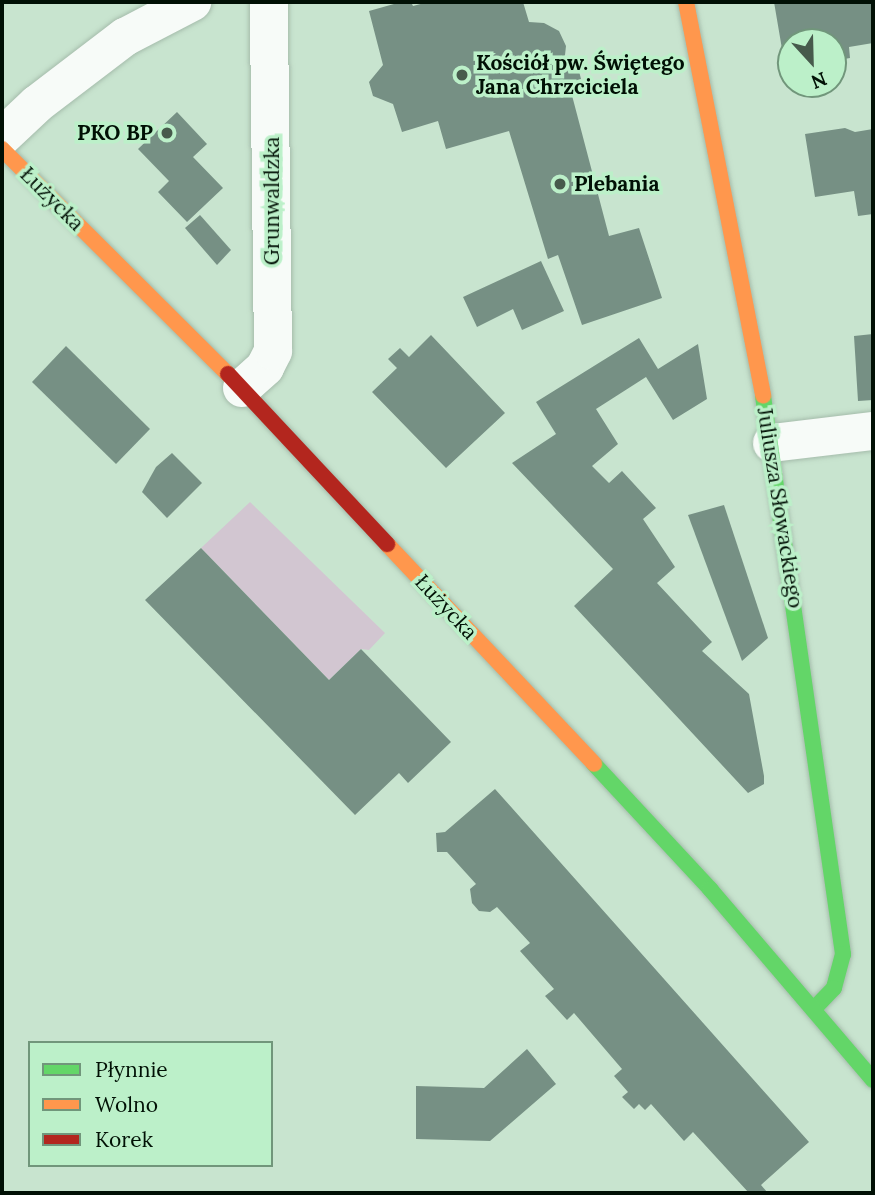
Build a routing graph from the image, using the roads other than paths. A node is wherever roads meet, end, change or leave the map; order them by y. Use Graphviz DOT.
graph roads {
  1 [pos="192,2"];
  2 [pos="270,2"];
  3 [pos="686,2"];
  4 [pos="2,137"];
  5 [pos="2,149"];
  6 [pos="242,388"];
  7 [pos="873,431"];
  8 [pos="772,443"];
  9 [pos="814,1009"];
  10 [pos="873,1080"];
  1 -- 4 [label="street"];
  2 -- 6 [label="street, Grunwaldzka"];
  3 -- 8 [label="main road, Juliusza Słowackiego"];
  5 -- 6 [label="main road, Łużycka"];
  6 -- 9 [label="main road, Łużycka"];
  7 -- 8 [label="street"];
  8 -- 9 [label="main road, Juliusza Słowackiego"];
  9 -- 10 [label="main road, Łużycka"];
}
